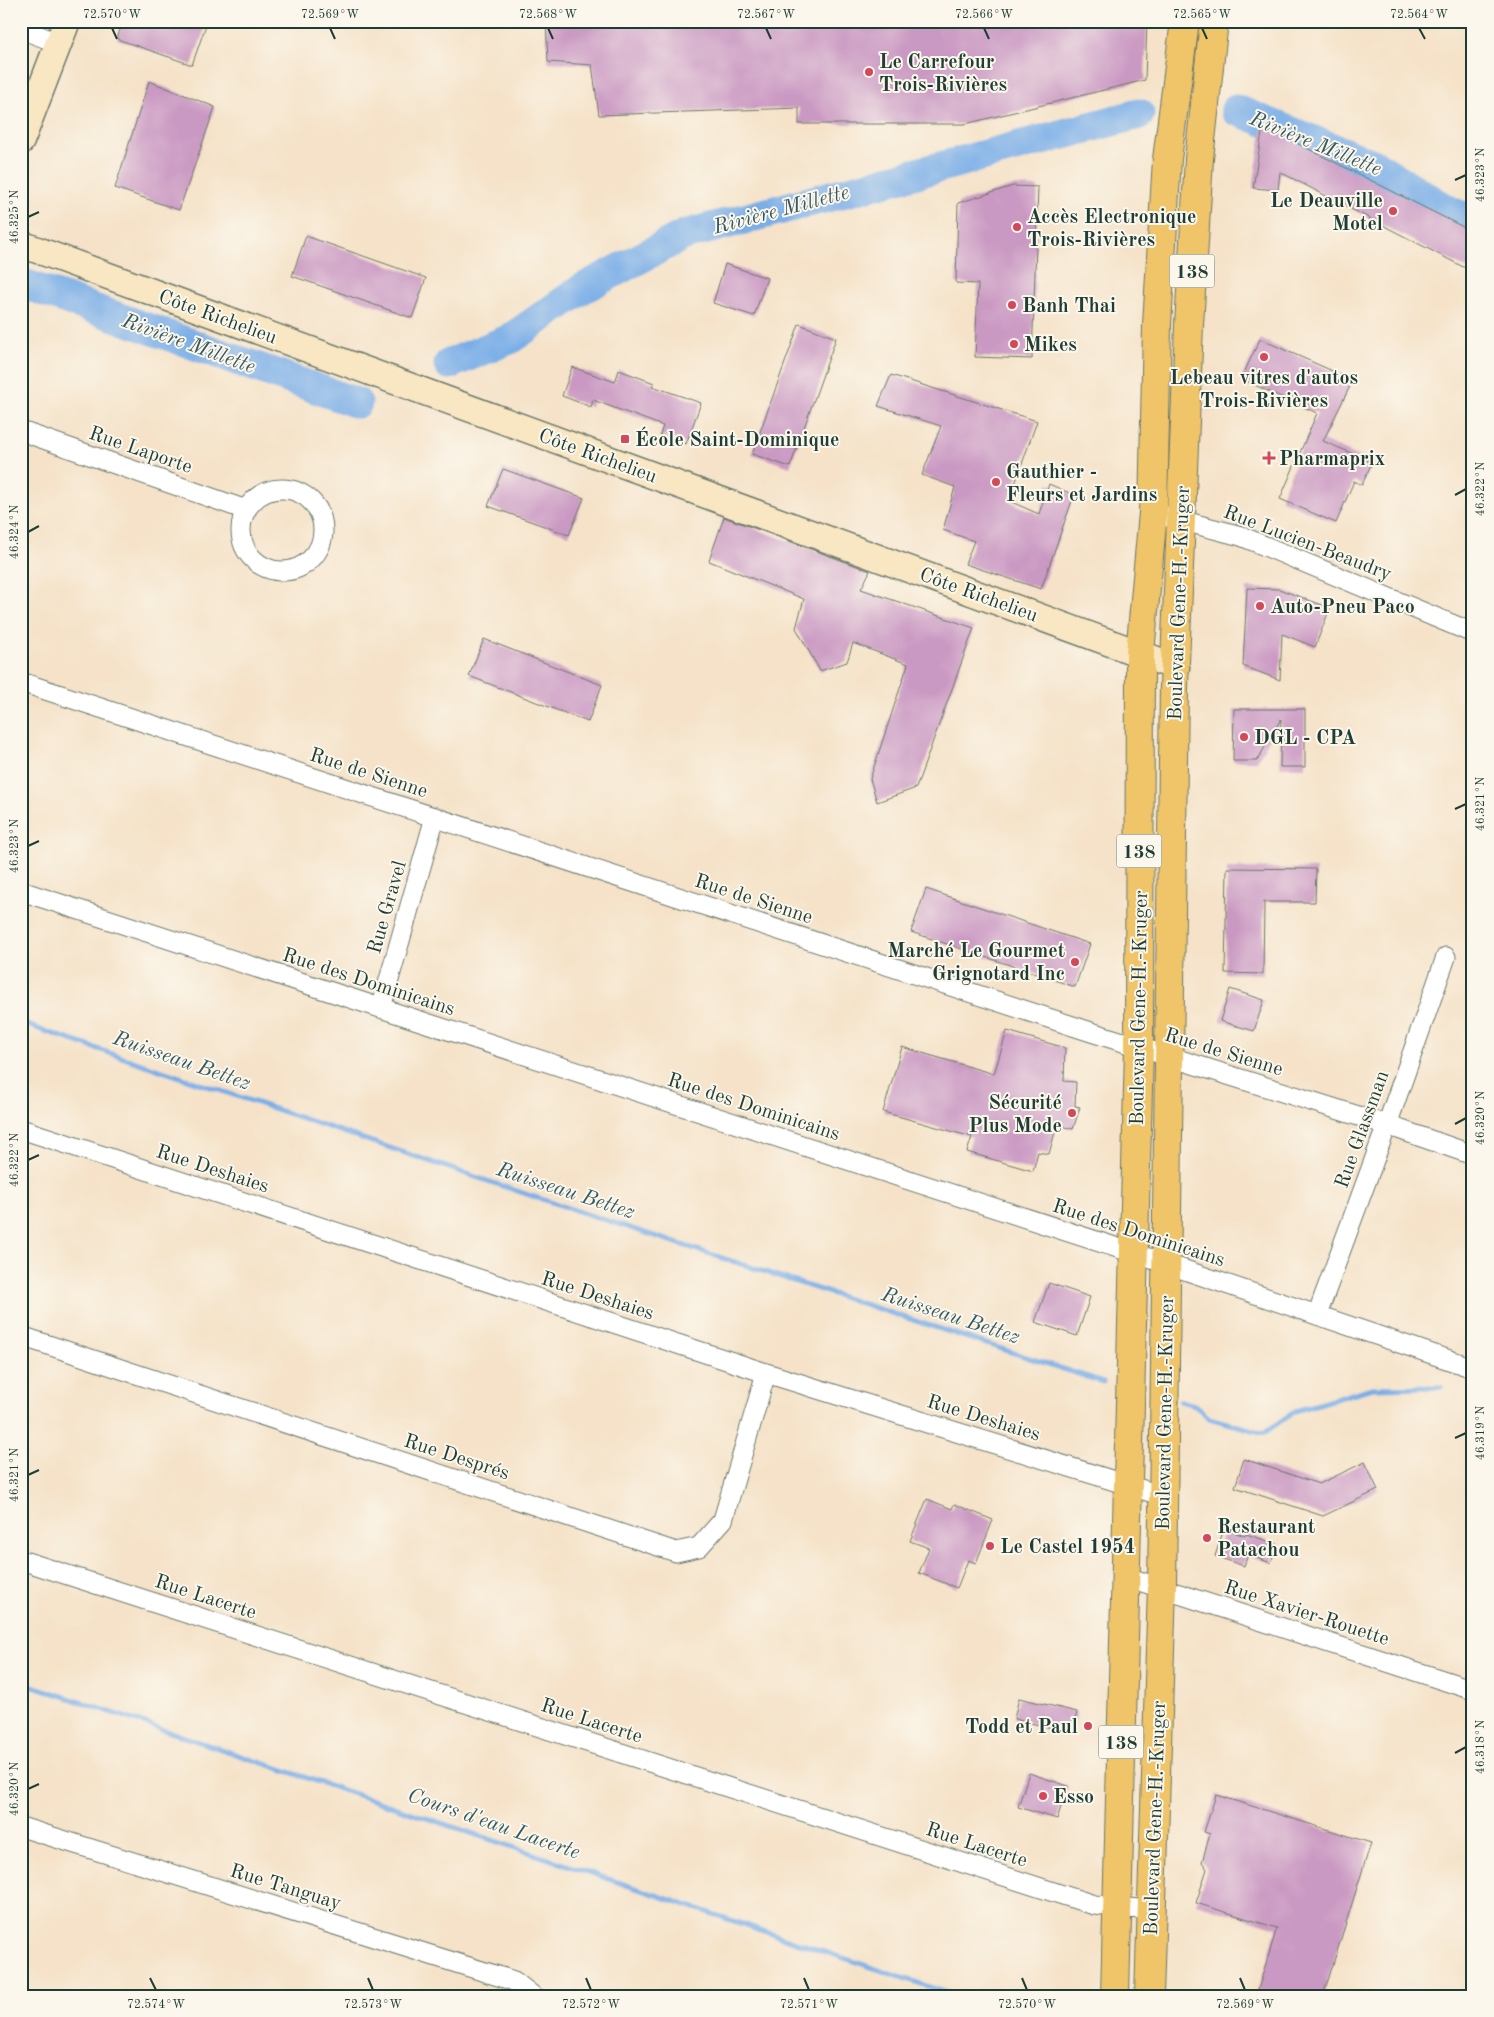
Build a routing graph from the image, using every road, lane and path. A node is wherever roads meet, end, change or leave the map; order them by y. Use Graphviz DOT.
graph roads {
  1 [pos="1185,21"];
  2 [pos="1214,21"];
  3 [pos="21,30"];
  4 [pos="62,32"];
  5 [pos="21,141"];
  6 [pos="21,244"];
  7 [pos="21,431"];
  8 [pos="246,510"];
  9 [pos="1153,513"];
  10 [pos="1181,521"];
  11 [pos="1473,633"];
  12 [pos="1140,653"];
  13 [pos="1176,666"];
  14 [pos="21,682"];
  15 [pos="435,817"];
  16 [pos="21,891"];
  17 [pos="1446,957"];
  18 [pos="381,1008"];
  19 [pos="1139,1048"];
  20 [pos="1169,1058"];
  21 [pos="1388,1125"];
  22 [pos="21,1129"];
  23 [pos="1473,1154"];
  24 [pos="1133,1254"];
  25 [pos="1166,1264"];
  26 [pos="1317,1315"];
  27 [pos="21,1336"];
  28 [pos="1473,1368"];
  29 [pos="766,1374"];
  30 [pos="1128,1486"];
  31 [pos="1163,1496"];
  32 [pos="21,1560"];
  33 [pos="1127,1577"];
  34 [pos="1162,1587"];
  35 [pos="1473,1690"];
  36 [pos="21,1827"];
  37 [pos="1116,1908"];
  38 [pos="1151,1910"];
  39 [pos="533,1996"];
  40 [pos="1115,1996"];
  41 [pos="1149,1996"];
  1 -- 9 [label="main road, Boulevard Gene-H.-Kruger / 138"];
  2 -- 10 [label="main road, Boulevard Gene-H.-Kruger / 138"];
  3 -- 4 [label="street"];
  4 -- 5 [label="street"];
  6 -- 12 [label="street, Côte Richelieu"];
  7 -- 8 [label="street, Rue Laporte"];
  8 -- 8 [label="street"];
  9 -- 10 [label="street, Rue Lucien-Beaudry"];
  9 -- 12 [label="main road, Boulevard Gene-H.-Kruger / 138"];
  10 -- 11 [label="street, Rue Lucien-Beaudry"];
  10 -- 13 [label="main road, Boulevard Gene-H.-Kruger / 138"];
  12 -- 13 [label="street, Côte Richelieu"];
  12 -- 19 [label="main road, Boulevard Gene-H.-Kruger / 138"];
  13 -- 20 [label="main road, Boulevard Gene-H.-Kruger / 138"];
  14 -- 15 [label="street, Rue de Sienne"];
  15 -- 18 [label="street, Rue Gravel"];
  15 -- 19 [label="street, Rue de Sienne"];
  16 -- 18 [label="street, Rue des Dominicains"];
  17 -- 21 [label="street, Rue Glassman"];
  18 -- 24 [label="street, Rue des Dominicains"];
  19 -- 20 [label="street, Rue de Sienne"];
  19 -- 24 [label="main road, Boulevard Gene-H.-Kruger / 138"];
  20 -- 21 [label="street, Rue de Sienne"];
  20 -- 25 [label="main road, Boulevard Gene-H.-Kruger / 138"];
  21 -- 23 [label="street, Rue de Sienne"];
  21 -- 26 [label="street, Rue Glassman"];
  22 -- 29 [label="street, Rue Deshaies"];
  24 -- 25 [label="street, Rue des Dominicains"];
  24 -- 30 [label="main road, Boulevard Gene-H.-Kruger / 138"];
  25 -- 26 [label="street, Rue des Dominicains"];
  25 -- 31 [label="main road, Boulevard Gene-H.-Kruger / 138"];
  26 -- 28 [label="street, Rue des Dominicains"];
  27 -- 29 [label="street, Rue Després"];
  29 -- 30 [label="street, Rue Deshaies"];
  30 -- 31 [label="street, Rue Deshaies"];
  30 -- 33 [label="main road, Boulevard Gene-H.-Kruger / 138"];
  31 -- 34 [label="main road, Boulevard Gene-H.-Kruger / 138"];
  32 -- 37 [label="street, Rue Lacerte"];
  33 -- 34 [label="street, Rue Xavier-Rouette"];
  33 -- 37 [label="main road, Boulevard Gene-H.-Kruger / 138"];
  34 -- 35 [label="street, Rue Xavier-Rouette"];
  34 -- 38 [label="main road, Boulevard Gene-H.-Kruger / 138"];
  36 -- 39 [label="street, Rue Tanguay"];
  37 -- 38 [label="street, Rue Lacerte"];
  37 -- 40 [label="main road, Boulevard Gene-H.-Kruger / 138"];
  38 -- 41 [label="main road, Boulevard Gene-H.-Kruger / 138"];
}
